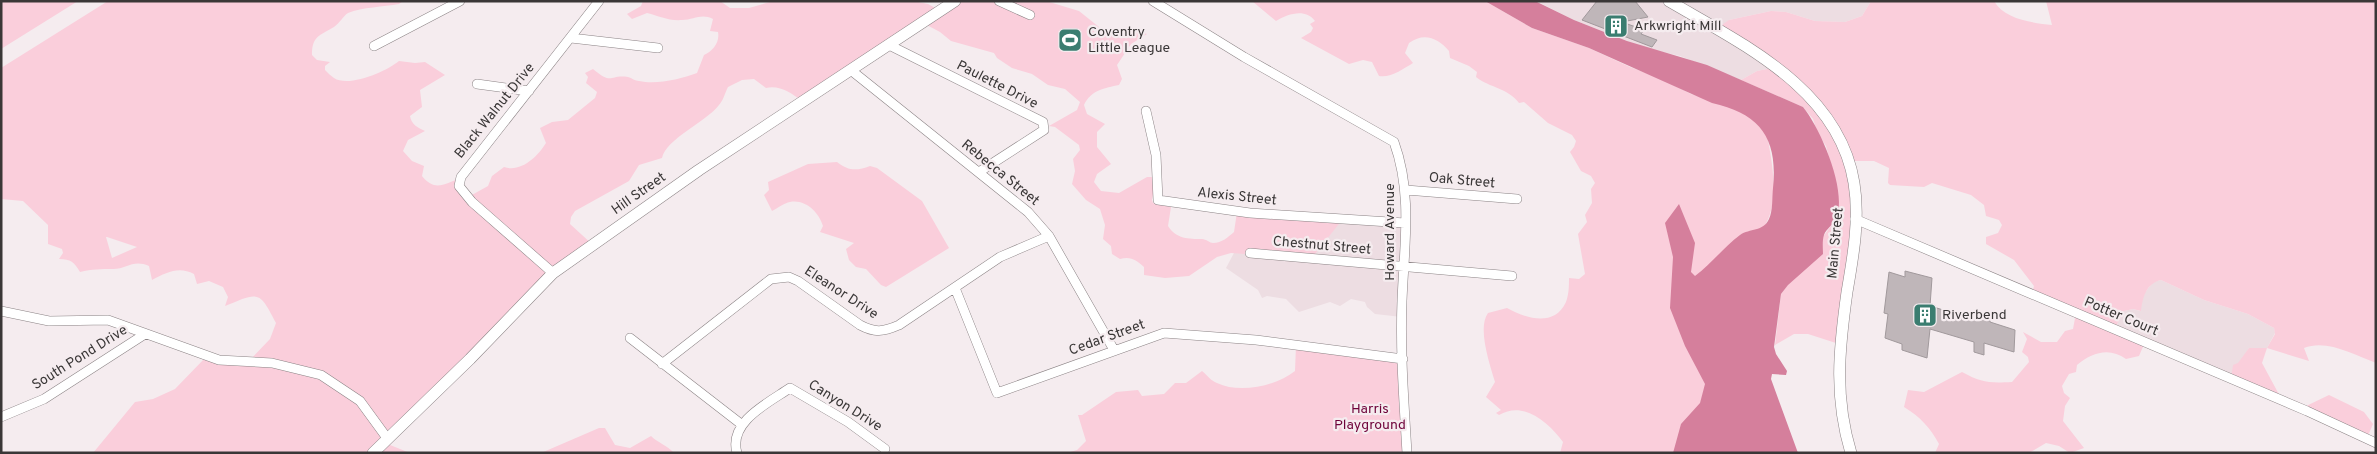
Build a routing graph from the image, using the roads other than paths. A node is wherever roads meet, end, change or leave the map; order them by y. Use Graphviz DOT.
graph roads {
  1 [pos="460,1"];
  2 [pos="599,1"];
  3 [pos="955,1"];
  4 [pos="999,1"];
  5 [pos="1153,1"];
  6 [pos="1669,1"];
  7 [pos="1030,15"];
  8 [pos="570,38"];
  9 [pos="889,45"];
  10 [pos="374,46"];
  11 [pos="658,48"];
  12 [pos="852,70"];
  13 [pos="477,84"];
  14 [pos="529,91"];
  15 [pos="1146,111"];
  16 [pos="979,172"];
  17 [pos="1406,190"];
  18 [pos="1517,199"];
  19 [pos="1855,219"];
  20 [pos="1405,223"];
  21 [pos="1049,236"];
  22 [pos="1250,253"];
  23 [pos="1404,267"];
  24 [pos="553,273"];
  25 [pos="1512,276"];
  26 [pos="955,288"];
  27 [pos="1,311"];
  28 [pos="145,334"];
  29 [pos="630,338"];
  30 [pos="1114,350"];
  31 [pos="1403,359"];
  32 [pos="662,364"];
  33 [pos="1,417"];
  34 [pos="741,424"];
  35 [pos="387,438"];
  36 [pos="2376,443"];
  37 [pos="885,449"];
  38 [pos="373,453"];
  39 [pos="737,453"];
  40 [pos="1407,453"];
  41 [pos="1851,453"];
  1 -- 10 [label="street"];
  2 -- 8 [label="street, Black Walnut Drive"];
  3 -- 9 [label="street, Hill Street"];
  4 -- 7 [label="street"];
  5 -- 17 [label="street, Howard Avenue"];
  6 -- 19 [label="street, Main Street"];
  8 -- 11 [label="street"];
  8 -- 14 [label="street, Black Walnut Drive"];
  9 -- 12 [label="street, Hill Street"];
  9 -- 16 [label="street, Paulette Drive"];
  12 -- 16 [label="street, Rebecca Street"];
  12 -- 24 [label="street, Hill Street"];
  13 -- 14 [label="street"];
  14 -- 24 [label="street, Black Walnut Drive"];
  15 -- 20 [label="street, Alexis Street"];
  16 -- 21 [label="street, Rebecca Street"];
  17 -- 18 [label="street, Oak Street"];
  17 -- 20 [label="street, Howard Avenue"];
  19 -- 36 [label="street, Potter Court"];
  19 -- 41 [label="street, Main Street"];
  20 -- 23 [label="street, Howard Avenue"];
  21 -- 26 [label="street, Eleanor Drive"];
  21 -- 30 [label="street, Rebecca Street"];
  22 -- 23 [label="street, Chestnut Street"];
  23 -- 25 [label="street, Chestnut Street"];
  23 -- 31 [label="street, Howard Avenue"];
  24 -- 35 [label="street, Hill Street"];
  26 -- 30 [label="street, Cedar Street"];
  26 -- 32 [label="street, Eleanor Drive"];
  27 -- 28 [label="street, South Pond Drive"];
  28 -- 33 [label="street, South Pond Drive"];
  28 -- 35 [label="street, South Pond Drive"];
  29 -- 32 [label="street"];
  30 -- 31 [label="street, Cedar Street"];
  31 -- 40 [label="street, Howard Avenue"];
  32 -- 34 [label="street"];
  34 -- 37 [label="street, Canyon Drive"];
  34 -- 39 [label="street"];
  35 -- 38 [label="street, Hill Street"];
}
